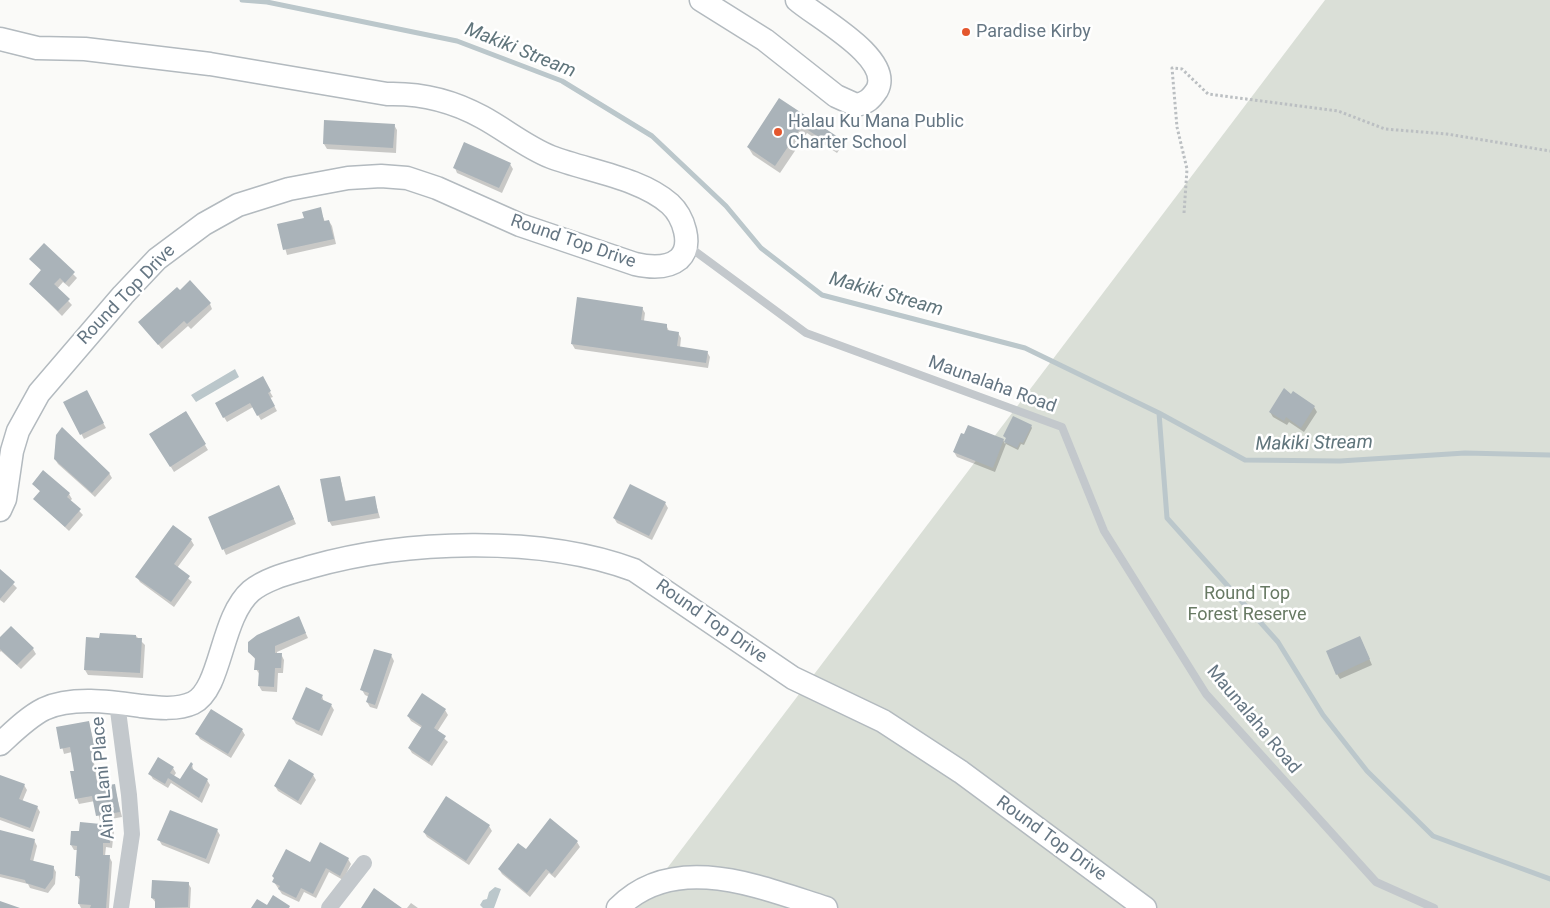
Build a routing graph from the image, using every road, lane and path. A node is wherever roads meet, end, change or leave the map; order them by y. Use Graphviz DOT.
graph roads {
  1 [pos="701,0"];
  2 [pos="797,0"];
  3 [pos="0,39"];
  4 [pos="1550,151"];
  5 [pos="1184,213"];
  6 [pos="686,246"];
  7 [pos="0,510"];
  8 [pos="117,703"];
  9 [pos="0,744"];
  10 [pos="364,863"];
  11 [pos="121,908"];
  12 [pos="329,908"];
  13 [pos="618,908"];
  14 [pos="826,908"];
  15 [pos="1145,908"];
  16 [pos="1434,908"];
  1 -- 2 [label="street"];
  3 -- 6 [label="street"];
  4 -- 5 [label="path"];
  6 -- 7 [label="street, Round Top Drive"];
  6 -- 16 [label="lane, Maunalaha Road"];
  8 -- 9 [label="street, Round Top Drive"];
  8 -- 11 [label="street, Aina Lani Place"];
  8 -- 15 [label="street, Round Top Drive"];
  10 -- 12 [label="street"];
  13 -- 14 [label="street"];
}
